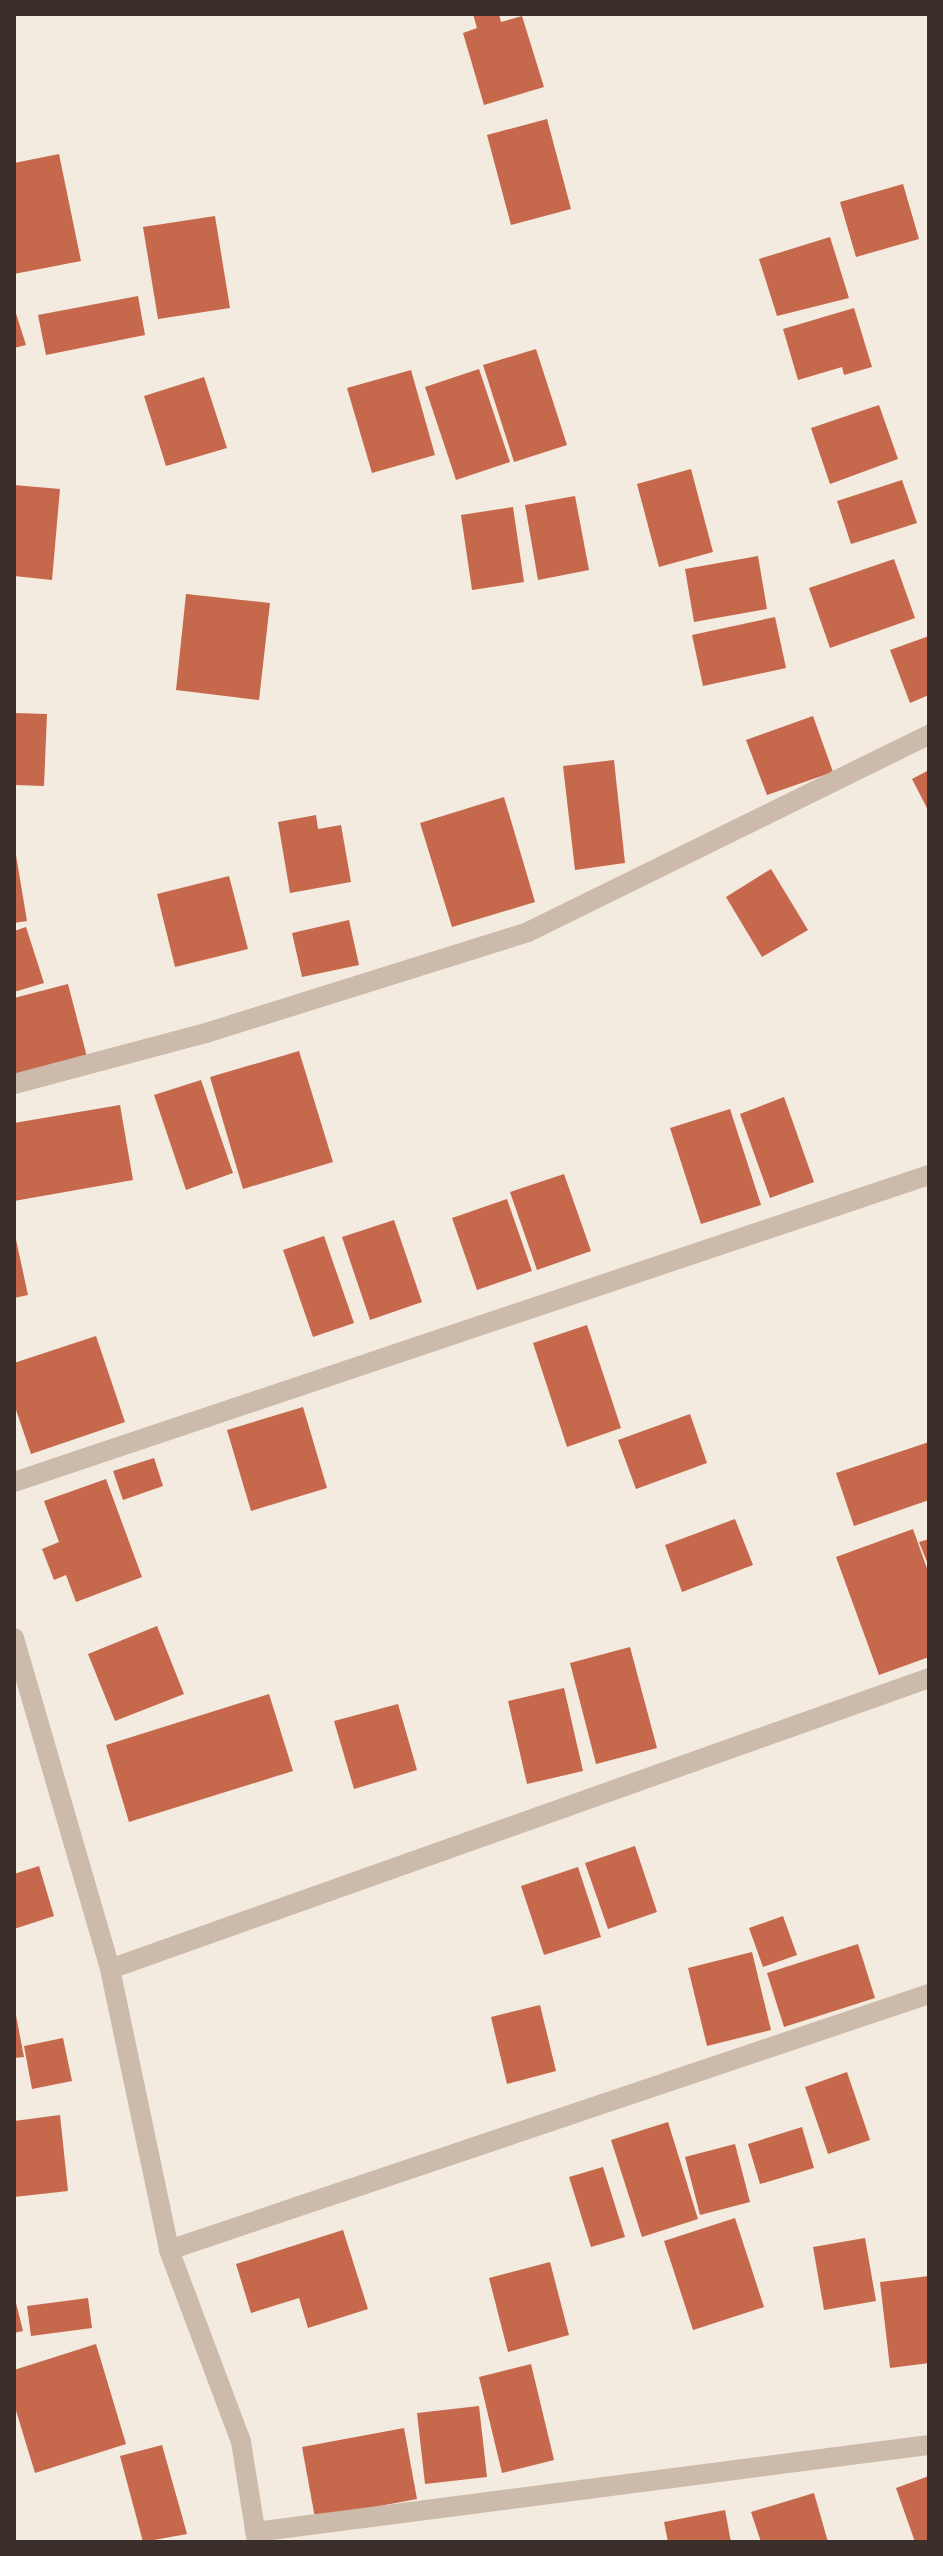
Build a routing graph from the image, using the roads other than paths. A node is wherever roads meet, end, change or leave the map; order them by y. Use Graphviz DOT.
graph roads {
  1 [pos="929,735"];
  2 [pos="14,1084"];
  3 [pos="929,1175"];
  4 [pos="14,1482"];
  5 [pos="14,1638"];
  6 [pos="929,1678"];
  7 [pos="110,1969"];
  8 [pos="929,1994"];
  9 [pos="169,2250"];
  10 [pos="929,2445"];
  11 [pos="256,2537"];
  1 -- 2 [label="street"];
  3 -- 4 [label="street"];
  5 -- 7 [label="street"];
  6 -- 7 [label="street"];
  7 -- 9 [label="street"];
  8 -- 9 [label="street"];
  9 -- 11 [label="street"];
  10 -- 11 [label="street"];
}
